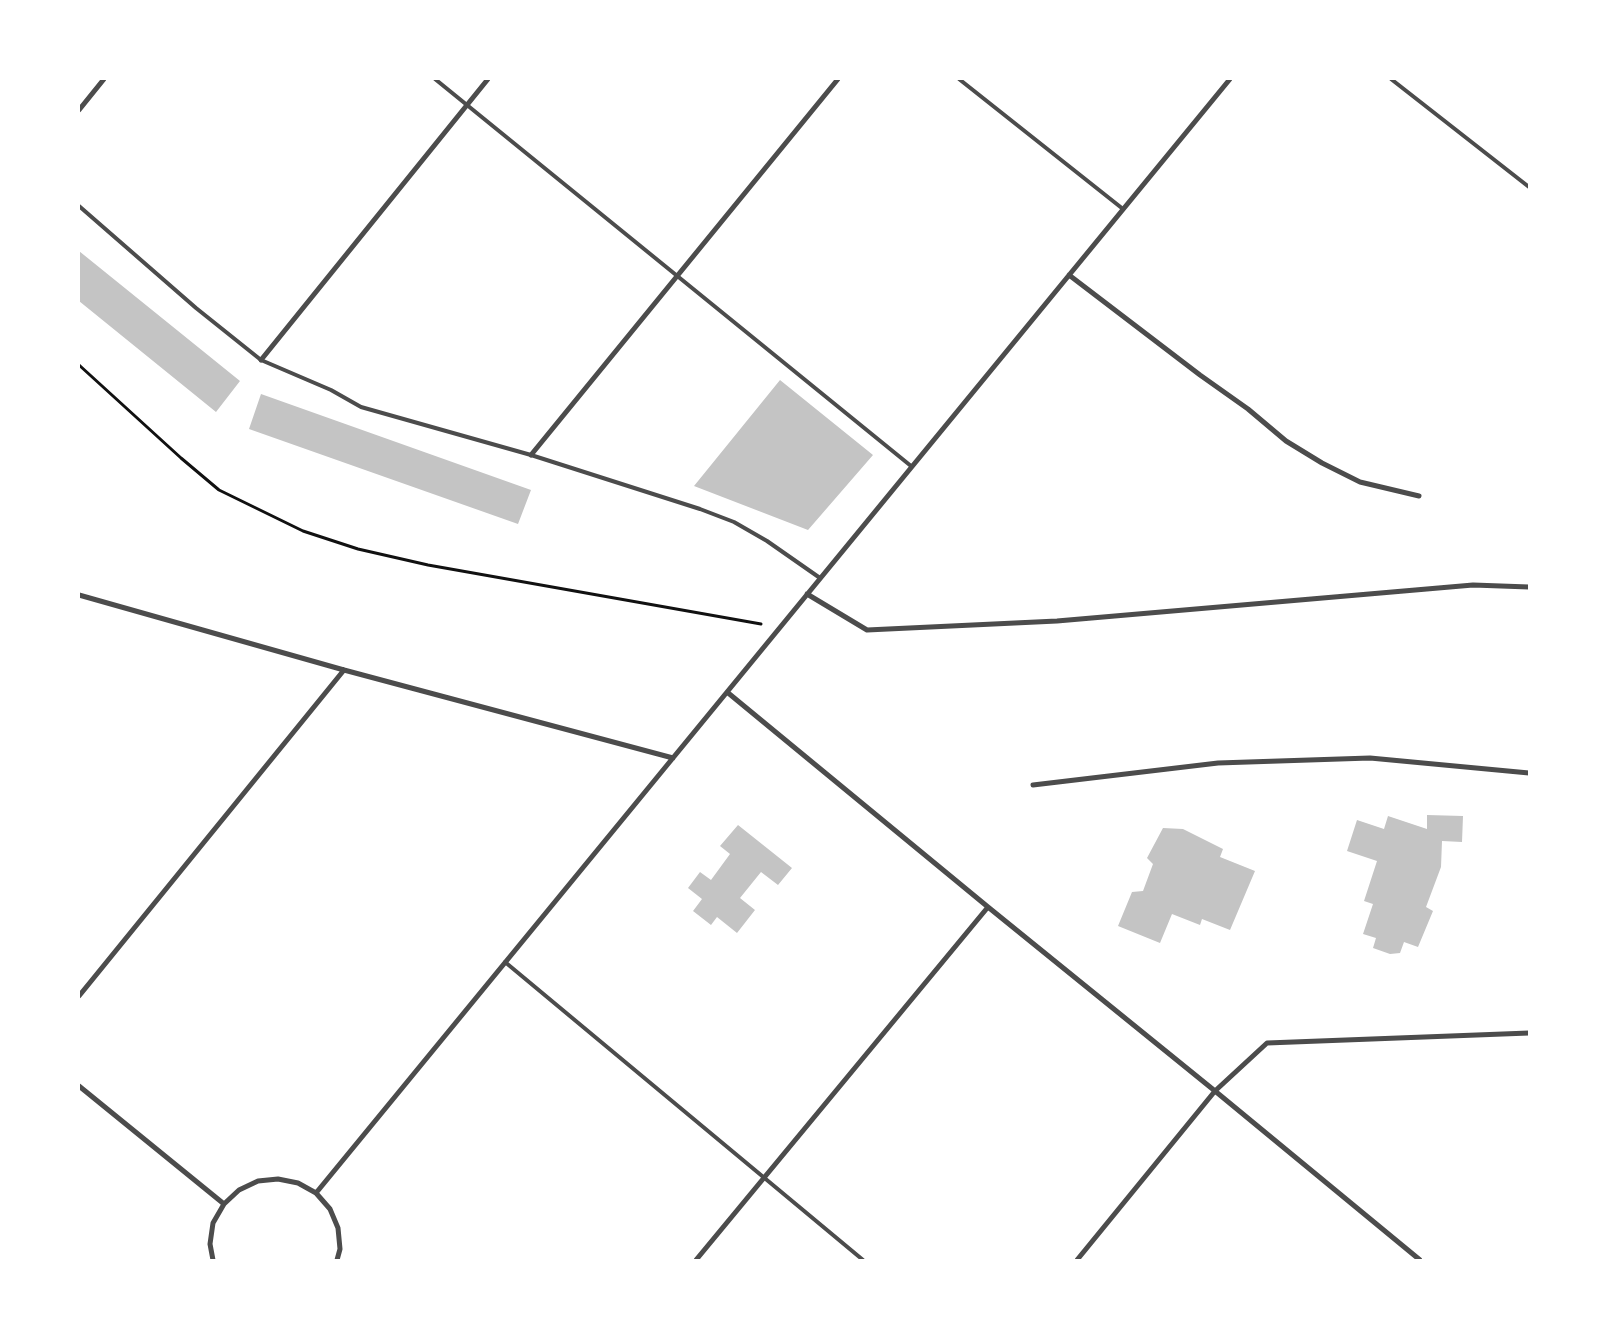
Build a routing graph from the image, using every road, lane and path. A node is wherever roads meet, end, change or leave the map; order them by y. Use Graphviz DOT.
graph roads {
  1 [pos="104,79"];
  2 [pos="435,79"];
  3 [pos="488,79"];
  4 [pos="838,79"];
  5 [pos="959,79"];
  6 [pos="1230,79"];
  7 [pos="1391,79"];
  8 [pos="466,106"];
  9 [pos="79,110"];
  10 [pos="1529,187"];
  11 [pos="79,206"];
  12 [pos="1123,209"];
  13 [pos="1069,275"];
  14 [pos="678,276"];
  15 [pos="261,360"];
  16 [pos="79,365"];
  17 [pos="530,455"];
  18 [pos="911,466"];
  19 [pos="1419,496"];
  20 [pos="820,578"];
  21 [pos="1529,587"];
  22 [pos="807,594"];
  23 [pos="79,595"];
  24 [pos="780,627"];
  25 [pos="344,670"];
  26 [pos="727,692"];
  27 [pos="673,758"];
  28 [pos="1529,773"];
  29 [pos="1033,785"];
  30 [pos="988,907"];
  31 [pos="505,962"];
  32 [pos="79,996"];
  33 [pos="1529,1033"];
  34 [pos="79,1086"];
  35 [pos="1215,1091"];
  36 [pos="764,1178"];
  37 [pos="316,1193"];
  38 [pos="224,1204"];
  39 [pos="213,1260"];
  40 [pos="337,1260"];
  41 [pos="696,1260"];
  42 [pos="863,1260"];
  43 [pos="1077,1260"];
  44 [pos="1420,1260"];
  1 -- 9 [label="street"];
  2 -- 8 [label="lane"];
  3 -- 8 [label="street"];
  4 -- 14 [label="street"];
  5 -- 12 [label="lane"];
  6 -- 12 [label="street"];
  7 -- 10 [label="lane"];
  8 -- 14 [label="lane"];
  8 -- 15 [label="street"];
  11 -- 15 [label="lane"];
  12 -- 13 [label="street"];
  13 -- 18 [label="street"];
  13 -- 19 [label="street"];
  14 -- 17 [label="street"];
  14 -- 18 [label="lane"];
  15 -- 17 [label="lane"];
  16 -- 24 [label="path"];
  17 -- 20 [label="lane"];
  18 -- 20 [label="street"];
  20 -- 22 [label="street"];
  21 -- 22 [label="street"];
  22 -- 24 [label="street"];
  23 -- 25 [label="street"];
  24 -- 26 [label="street"];
  25 -- 27 [label="street"];
  25 -- 32 [label="street"];
  26 -- 27 [label="street"];
  26 -- 30 [label="street"];
  27 -- 31 [label="street"];
  28 -- 29 [label="street"];
  30 -- 35 [label="street"];
  30 -- 36 [label="street"];
  31 -- 36 [label="lane"];
  31 -- 37 [label="street"];
  33 -- 35 [label="street"];
  34 -- 38 [label="street"];
  35 -- 43 [label="street"];
  35 -- 44 [label="street"];
  36 -- 41 [label="street"];
  36 -- 42 [label="lane"];
  37 -- 38 [label="street"];
  37 -- 40 [label="street"];
  38 -- 39 [label="street"];
}
